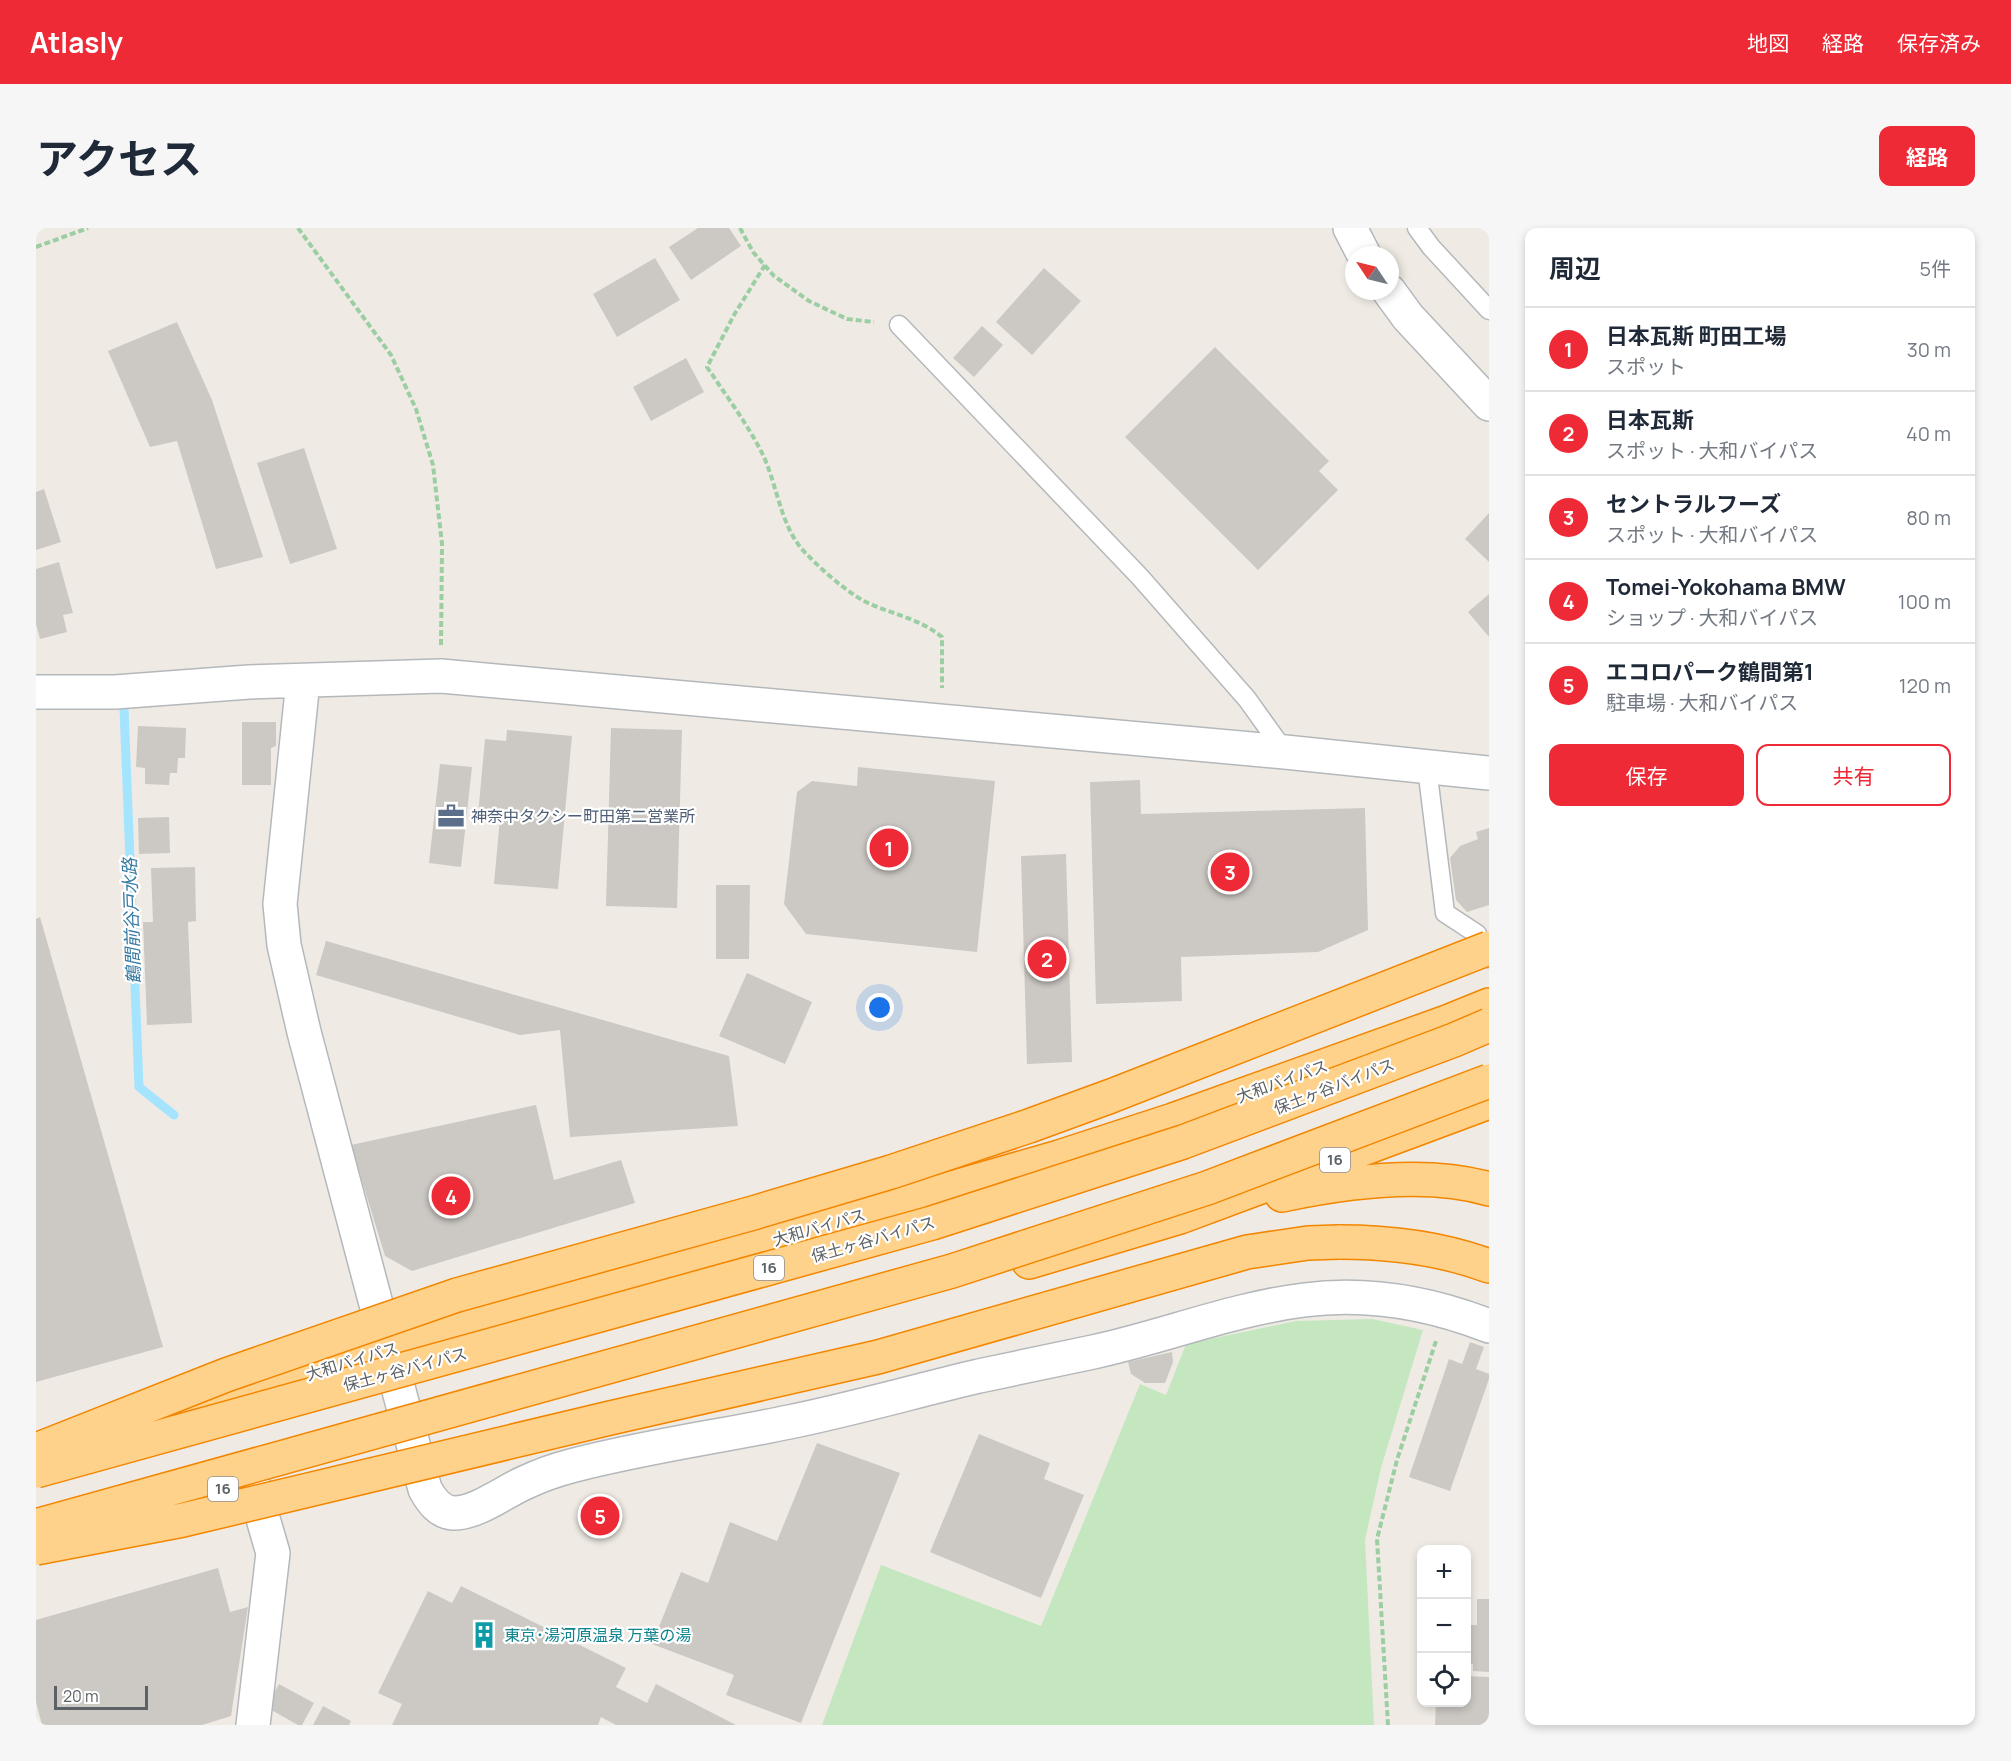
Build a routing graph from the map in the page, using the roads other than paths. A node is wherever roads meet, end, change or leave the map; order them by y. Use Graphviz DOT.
graph roads {
  1 [pos="1350,228"];
  2 [pos="1417,228"];
  3 [pos="1359,246"];
  4 [pos="1396,300"];
  5 [pos="1489,310"];
  6 [pos="899,325"];
  7 [pos="1489,404"];
  8 [pos="303,681"];
  9 [pos="36,692"];
  10 [pos="1285,752"];
  11 [pos="1427,768"];
  12 [pos="1489,773"];
  13 [pos="1485,937"];
  14 [pos="1489,962"];
  15 [pos="1489,987"];
  16 [pos="1489,1005"];
  17 [pos="1489,1025"];
  18 [pos="1300,1075"];
  19 [pos="1489,1081"];
  20 [pos="1489,1102"];
  21 [pos="1489,1190"];
  22 [pos="1180,1217"];
  23 [pos="1489,1266"];
  24 [pos="1486,1318"];
  25 [pos="388,1350"];
  26 [pos="410,1434"];
  27 [pos="36,1451"];
  28 [pos="36,1471"];
  29 [pos="252,1481"];
  30 [pos="36,1526"];
  31 [pos="36,1546"];
  32 [pos="253,1725"];
  1 -- 3 [label="street"];
  2 -- 5 [label="lane"];
  4 -- 7 [label="street"];
  6 -- 10 [label="lane"];
  8 -- 9 [label="street"];
  8 -- 10 [label="street"];
  8 -- 25 [label="street"];
  10 -- 11 [label="street"];
  11 -- 12 [label="street"];
  11 -- 13 [label="lane"];
  13 -- 14 [label="lane"];
  13 -- 27 [label="highway, bridge"];
  15 -- 18 [label="highway"];
  16 -- 18 [label="highway, 大和バイパス / 16"];
  17 -- 28 [label="highway, 保土ヶ谷バイパス / 16, bridge"];
  18 -- 25 [label="highway, 大和バイパス / 16"];
  19 -- 30 [label="highway, 16, bridge"];
  20 -- 22 [label="highway, 16"];
  21 -- 22 [label="highway"];
  22 -- 26 [label="highway, 16"];
  23 -- 31 [label="highway, bridge"];
  24 -- 26 [label="street"];
  25 -- 26 [label="street"];
  25 -- 27 [label="highway, 大和バイパス / 16"];
  26 -- 29 [label="highway, 16"];
  29 -- 31 [label="highway, 16"];
  29 -- 32 [label="street"];
}
